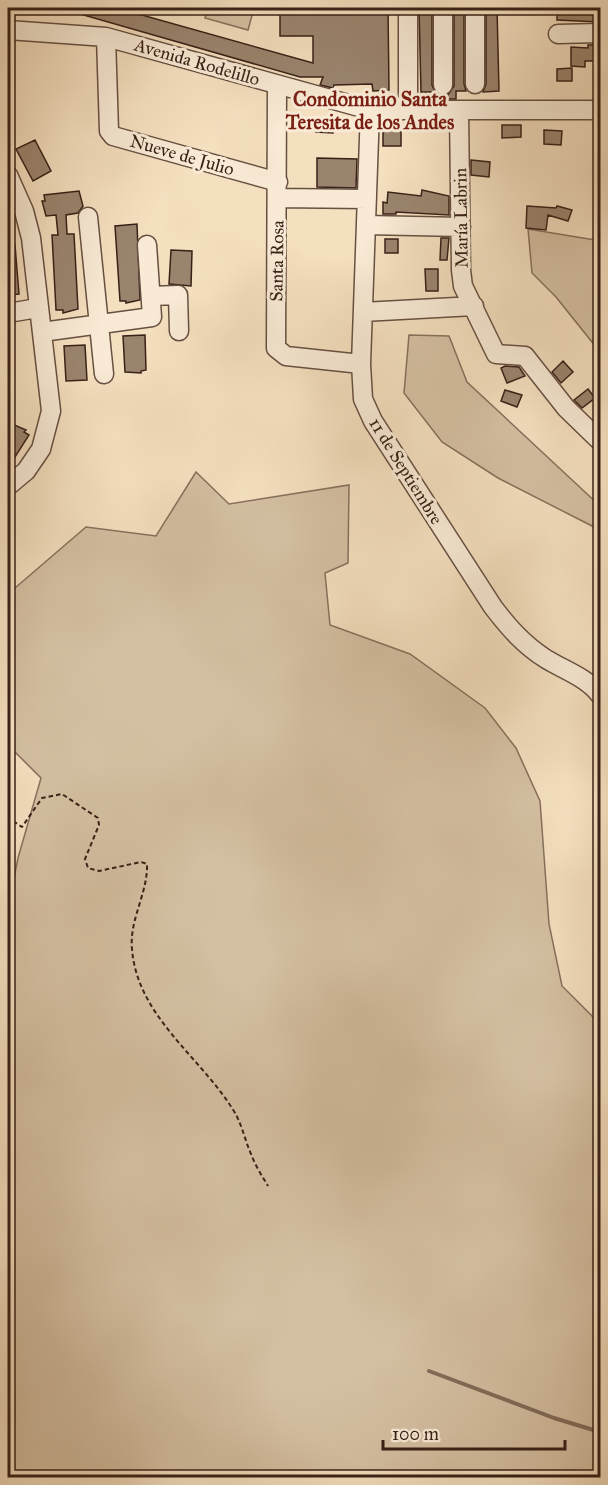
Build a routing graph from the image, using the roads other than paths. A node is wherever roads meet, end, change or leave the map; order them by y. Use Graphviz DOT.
graph roads {
  1 [pos="408,8"];
  2 [pos="443,8"];
  3 [pos="475,8"];
  4 [pos="8,30"];
  5 [pos="600,33"];
  6 [pos="558,34"];
  7 [pos="106,37"];
  8 [pos="475,84"];
  9 [pos="277,85"];
  10 [pos="443,85"];
  11 [pos="370,110"];
  12 [pos="408,110"];
  13 [pos="459,110"];
  14 [pos="600,110"];
  15 [pos="9,181"];
  16 [pos="278,190"];
  17 [pos="367,199"];
  18 [pos="88,217"];
  19 [pos="366,225"];
  20 [pos="461,227"];
  21 [pos="147,245"];
  22 [pos="151,296"];
  23 [pos="474,306"];
  24 [pos="38,308"];
  25 [pos="363,312"];
  26 [pos="8,313"];
  27 [pos="98,325"];
  28 [pos="179,331"];
  29 [pos="42,332"];
  30 [pos="361,364"];
  31 [pos="104,374"];
  32 [pos="600,441"];
  33 [pos="8,486"];
  34 [pos="600,695"];
  1 -- 12 [label="street"];
  2 -- 10 [label="street"];
  3 -- 8 [label="street"];
  4 -- 7 [label="street, Avenida Rodelillo"];
  5 -- 6 [label="street"];
  7 -- 9 [label="street, Avenida Rodelillo"];
  7 -- 16 [label="street, Nueve de Julio"];
  9 -- 11 [label="street, Avenida Rodelillo"];
  9 -- 16 [label="street, Santa Rosa"];
  11 -- 12 [label="street, Avenida Rodelillo"];
  11 -- 17 [label="street, 11 de Septiembre"];
  12 -- 13 [label="street, Avenida Rodelillo"];
  13 -- 14 [label="street, Avenida Rodelillo"];
  13 -- 20 [label="street, María Labrin"];
  15 -- 24 [label="street"];
  16 -- 17 [label="street, Nueve de Julio"];
  16 -- 30 [label="street, Santa Rosa"];
  17 -- 19 [label="street, 11 de Septiembre"];
  18 -- 27 [label="street"];
  19 -- 20 [label="street"];
  19 -- 25 [label="street, 11 de Septiembre"];
  20 -- 23 [label="street, María Labrin"];
  21 -- 22 [label="street"];
  22 -- 27 [label="street"];
  22 -- 28 [label="street"];
  23 -- 25 [label="street"];
  23 -- 32 [label="street, María Labrin"];
  24 -- 26 [label="street"];
  24 -- 29 [label="street"];
  25 -- 30 [label="street, 11 de Septiembre"];
  27 -- 29 [label="street"];
  27 -- 31 [label="street"];
  29 -- 33 [label="street"];
  30 -- 34 [label="street, 11 de Septiembre"];
}
